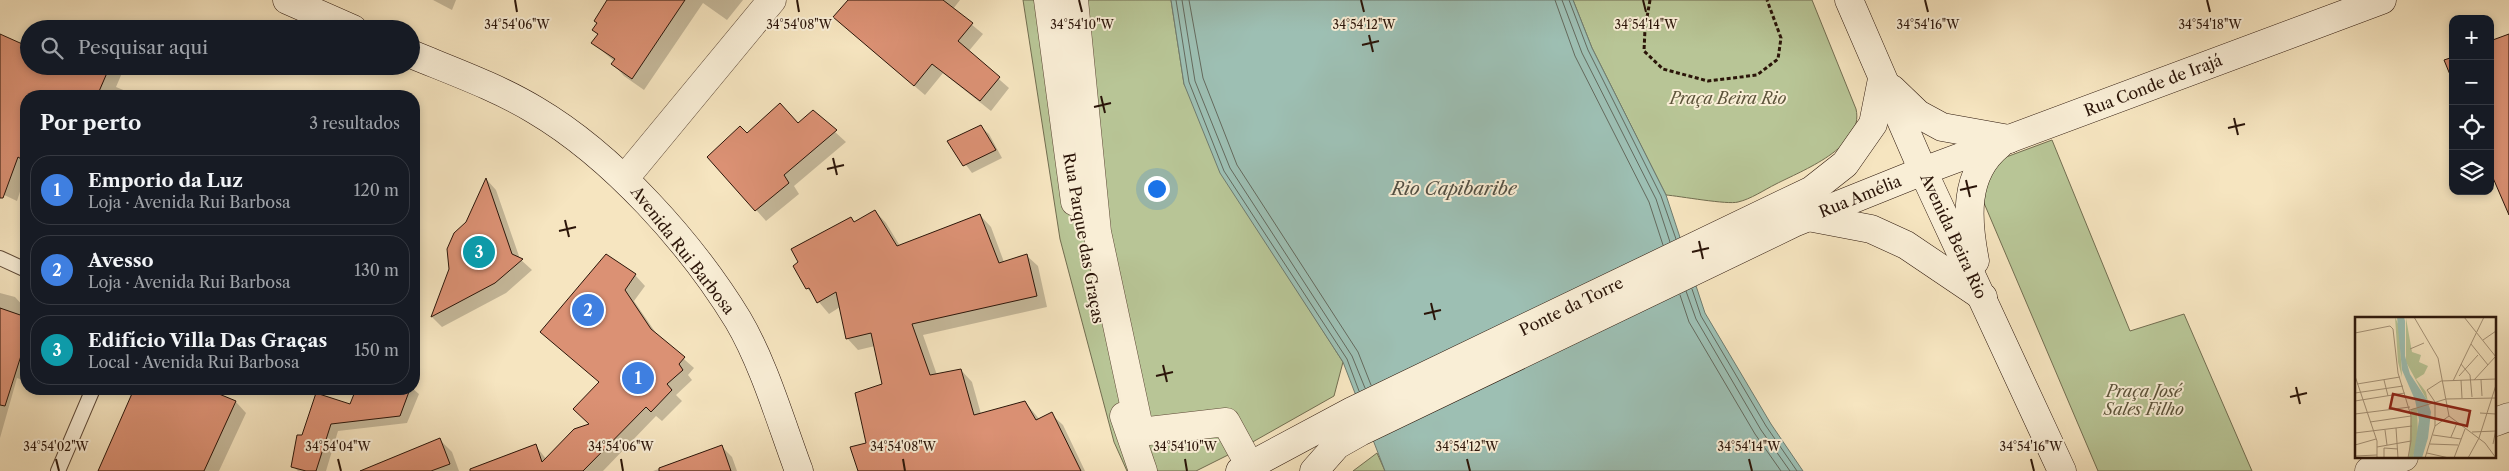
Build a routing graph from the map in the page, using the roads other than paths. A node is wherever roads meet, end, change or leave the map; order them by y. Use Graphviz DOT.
graph roads {
  1 [pos="287,0"];
  2 [pos="772,0"];
  3 [pos="1048,0"];
  4 [pos="1074,0"];
  5 [pos="1849,0"];
  6 [pos="2382,0"];
  7 [pos="321,7"];
  8 [pos="340,20"];
  9 [pos="420,58"];
  10 [pos="1882,79"];
  11 [pos="2011,139"];
  12 [pos="1923,171"];
  13 [pos="625,178"];
  14 [pos="1798,213"];
  15 [pos="0,258"];
  16 [pos="20,267"];
  17 [pos="1983,297"];
  18 [pos="90,395"];
  19 [pos="2509,417"];
  20 [pos="1356,422"];
  21 [pos="2496,422"];
  22 [pos="2401,458"];
  23 [pos="1245,468"];
  24 [pos="58,471"];
  25 [pos="798,471"];
  26 [pos="1143,471"];
  27 [pos="1314,471"];
  28 [pos="2062,471"];
  29 [pos="2368,471"];
  1 -- 7 [label="main road"];
  2 -- 13 [label="main road"];
  3 -- 26 [label="main road, Rua Parque das Graças"];
  4 -- 23 [label="main road"];
  5 -- 10 [label="main road, Avenida Beira Rio"];
  6 -- 11 [label="main road, Rua Conde de Irajá"];
  7 -- 8 [label="main road"];
  9 -- 13 [label="main road, Avenida Rui Barbosa"];
  10 -- 11 [label="main road"];
  10 -- 12 [label="main road, Avenida Beira Rio"];
  10 -- 14 [label="main road, Rua Amélia"];
  11 -- 12 [label="main road, Rua Conde de Irajá"];
  11 -- 17 [label="main road"];
  12 -- 14 [label="main road, Rua Amélia"];
  12 -- 17 [label="main road, Avenida Beira Rio"];
  13 -- 25 [label="main road, Avenida Rui Barbosa"];
  14 -- 17 [label="main road"];
  14 -- 20 [label="main road, Ponte da Torre"];
  15 -- 16 [label="lane"];
  17 -- 28 [label="main road, Avenida Beira Rio"];
  18 -- 24 [label="lane"];
  19 -- 21 [label="main road"];
  20 -- 23 [label="main road"];
  20 -- 27 [label="main road"];
  22 -- 29 [label="main road"];
}
